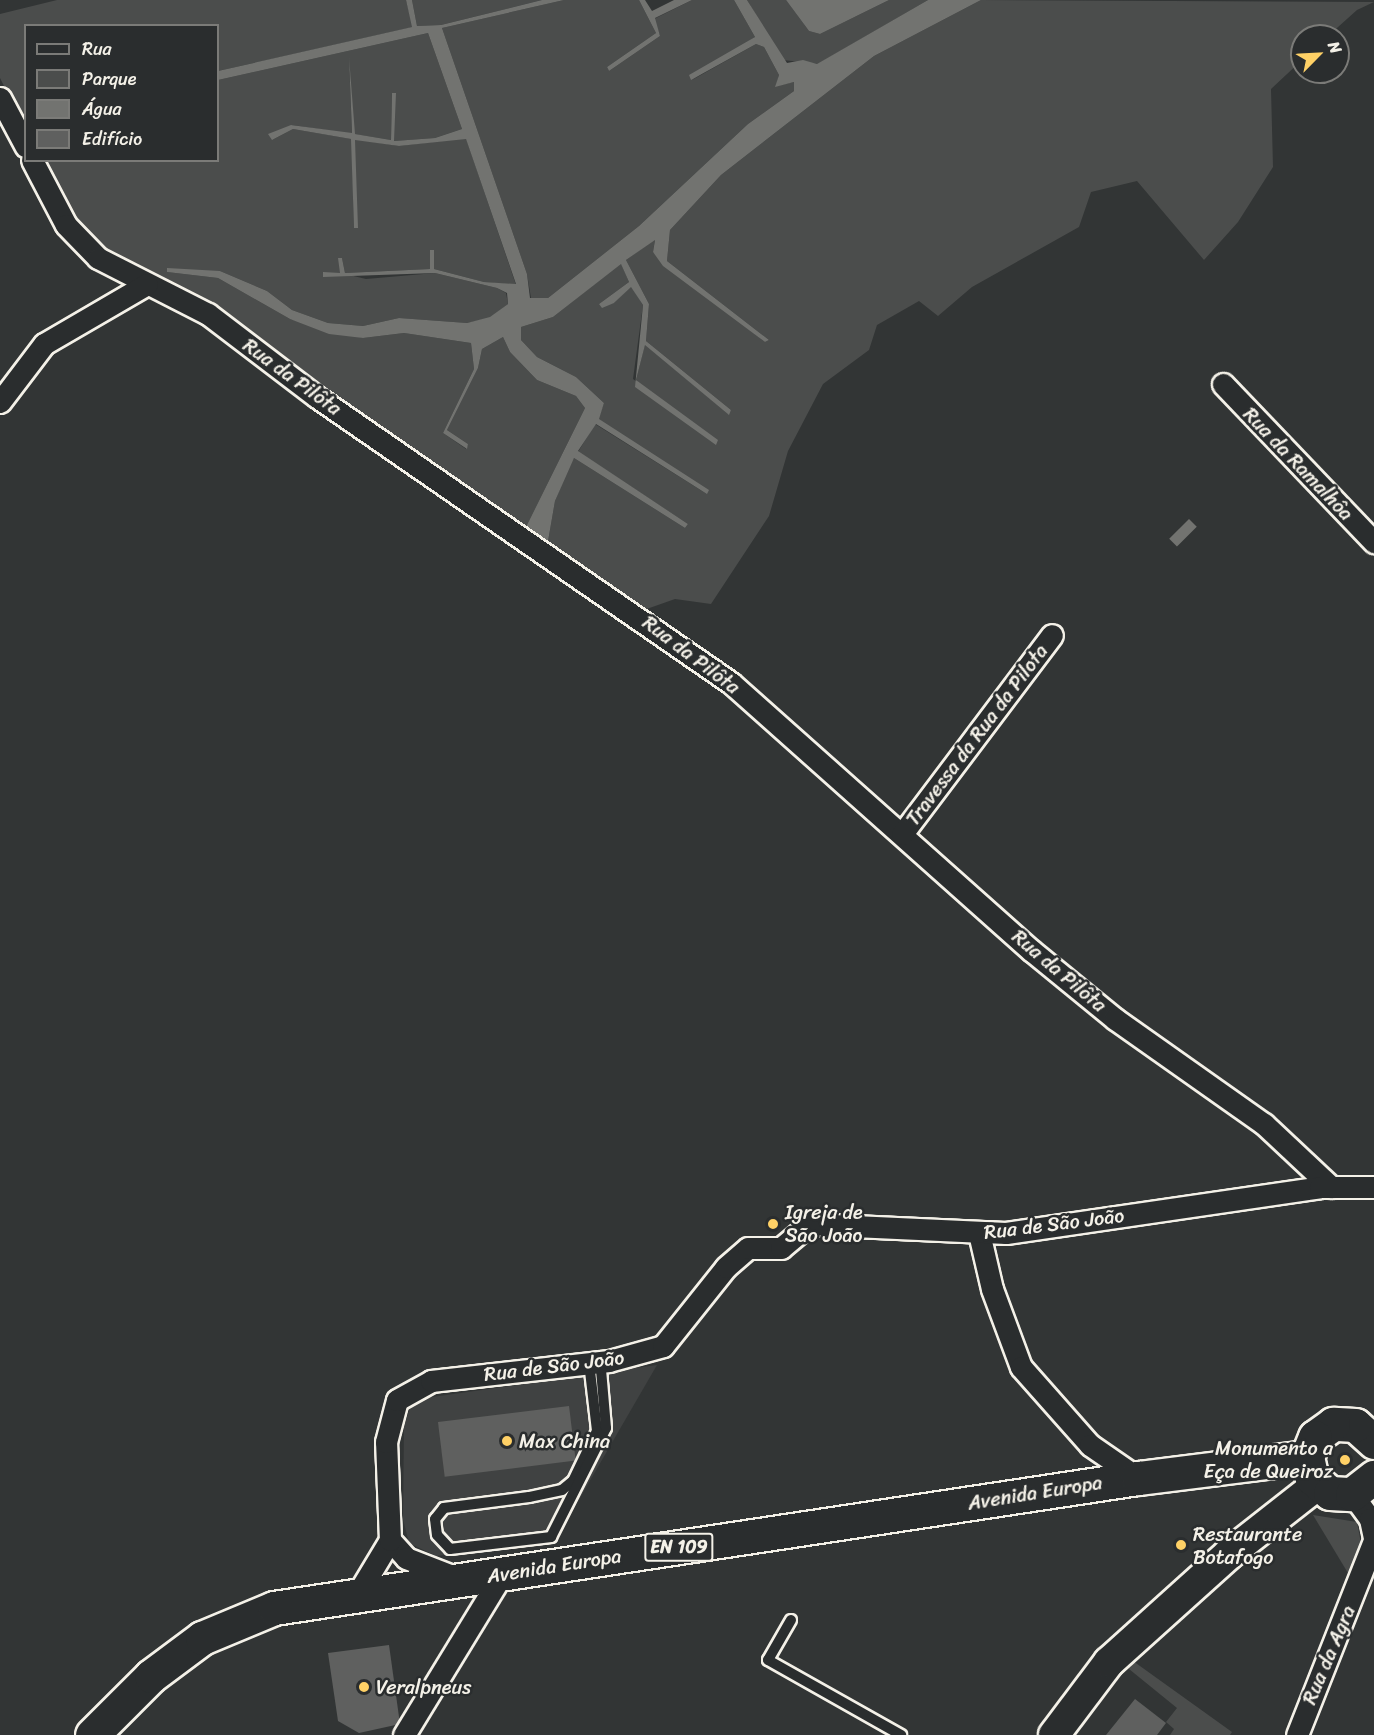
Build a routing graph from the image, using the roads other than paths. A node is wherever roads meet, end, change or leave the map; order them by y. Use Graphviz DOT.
graph roads {
  1 [pos="0,98"];
  2 [pos="24,143"];
  3 [pos="33,162"];
  4 [pos="147,284"];
  5 [pos="1223,384"];
  6 [pos="0,402"];
  7 [pos="1374,543"];
  8 [pos="1052,635"];
  9 [pos="902,834"];
  10 [pos="1331,1187"];
  11 [pos="1374,1187"];
  12 [pos="979,1233"];
  13 [pos="609,1361"];
  14 [pos="579,1364"];
  15 [pos="1373,1439"];
  16 [pos="1312,1471"];
  17 [pos="1138,1478"];
  18 [pos="1363,1486"];
  19 [pos="390,1540"];
  20 [pos="1374,1540"];
  21 [pos="503,1573"];
  22 [pos="465,1579"];
  23 [pos="357,1595"];
  24 [pos="791,1620"];
  25 [pos="92,1735"];
  26 [pos="404,1735"];
  27 [pos="901,1735"];
  28 [pos="1054,1735"];
  29 [pos="1297,1735"];
  1 -- 2 [label="street"];
  3 -- 4 [label="street, Rua da Pilôta"];
  4 -- 6 [label="street"];
  4 -- 9 [label="street, Rua da Pilôta"];
  5 -- 7 [label="street, Rua da Ramalhôa"];
  8 -- 9 [label="street, Travessa da Rua da Pilota"];
  9 -- 10 [label="street, Rua da Pilôta"];
  10 -- 11 [label="street, Rua de São João"];
  10 -- 12 [label="street, Rua de São João"];
  12 -- 13 [label="street, Rua de São João"];
  12 -- 17 [label="street"];
  13 -- 14 [label="street, Rua de São João"];
  13 -- 14 [label="lane"];
  14 -- 19 [label="street, Rua de São João"];
  15 -- 16 [label="main road"];
  16 -- 17 [label="main road, Avenida Europa / EN 109"];
  16 -- 18 [label="main road, Avenida Europa / EN 109"];
  16 -- 28 [label="main road"];
  17 -- 21 [label="main road, Avenida Europa / EN 109"];
  18 -- 20 [label="street, Rua da Agra"];
  19 -- 22 [label="street"];
  19 -- 23 [label="street"];
  20 -- 29 [label="street, Rua da Agra"];
  21 -- 22 [label="main road, Avenida Europa / EN 109"];
  21 -- 26 [label="street"];
  22 -- 23 [label="main road, Avenida Europa / EN 109"];
  23 -- 25 [label="main road, Avenida Europa / EN 109"];
  24 -- 27 [label="lane"];
}
